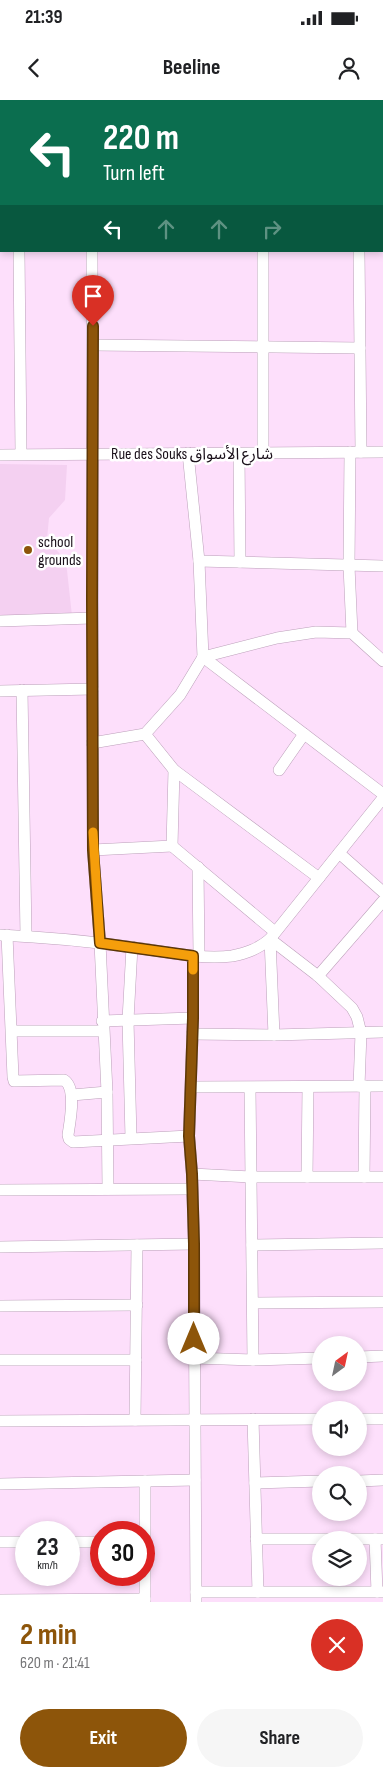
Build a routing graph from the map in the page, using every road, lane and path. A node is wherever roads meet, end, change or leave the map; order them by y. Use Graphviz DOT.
graph roads {
  1 [pos="19,252"];
  2 [pos="92,252"];
  3 [pos="263,252"];
  4 [pos="359,252"];
  5 [pos="93,345"];
  6 [pos="263,348"];
  7 [pos="360,348"];
  8 [pos="356,452"];
  9 [pos="383,452"];
  10 [pos="188,453"];
  11 [pos="239,453"];
  12 [pos="262,453"];
  13 [pos="0,454"];
  14 [pos="21,454"];
  15 [pos="92,454"];
  16 [pos="199,561"];
  17 [pos="240,562"];
  18 [pos="349,566"];
  19 [pos="383,566"];
  20 [pos="92,618"];
  21 [pos="0,621"];
  22 [pos="352,633"];
  23 [pos="203,657"];
  24 [pos="383,662"];
  25 [pos="93,689"];
  26 [pos="22,690"];
  27 [pos="0,691"];
  28 [pos="145,734"];
  29 [pos="304,734"];
  30 [pos="92,743"];
  31 [pos="174,770"];
  32 [pos="280,770"];
  33 [pos="383,794"];
  34 [pos="381,807"];
  35 [pos="172,846"];
  36 [pos="93,850"];
  37 [pos="339,853"];
  38 [pos="198,867"];
  39 [pos="318,878"];
  40 [pos="383,892"];
  41 [pos="383,901"];
  42 [pos="4,935"];
  43 [pos="26,936"];
  44 [pos="272,936"];
  45 [pos="100,943"];
  46 [pos="132,947"];
  47 [pos="196,956"];
  48 [pos="318,976"];
  49 [pos="193,1018"];
  50 [pos="128,1020"];
  51 [pos="102,1026"];
  52 [pos="12,1032"];
  53 [pos="383,1032"];
  54 [pos="361,1033"];
  55 [pos="192,1034"];
  56 [pos="274,1035"];
  57 [pos="362,1086"];
  58 [pos="383,1086"];
  59 [pos="191,1087"];
  60 [pos="308,1087"];
  61 [pos="250,1088"];
  62 [pos="106,1092"];
  63 [pos="72,1095"];
  64 [pos="189,1136"];
  65 [pos="131,1138"];
  66 [pos="108,1140"];
  67 [pos="192,1174"];
  68 [pos="251,1177"];
  69 [pos="307,1177"];
  70 [pos="364,1177"];
  71 [pos="383,1177"];
  72 [pos="192,1189"];
  73 [pos="0,1190"];
  74 [pos="108,1190"];
  75 [pos="383,1243"];
  76 [pos="194,1244"];
  77 [pos="137,1245"];
  78 [pos="252,1245"];
  79 [pos="0,1247"];
  80 [pos="383,1302"];
  81 [pos="253,1303"];
  82 [pos="136,1304"];
  83 [pos="0,1306"];
  84 [pos="383,1356"];
  85 [pos="368,1357"];
  86 [pos="194,1358"];
  87 [pos="312,1358"];
  88 [pos="0,1360"];
  89 [pos="136,1360"];
  90 [pos="254,1360"];
  91 [pos="195,1419"];
  92 [pos="253,1419"];
  93 [pos="312,1419"];
  94 [pos="367,1419"];
  95 [pos="383,1419"];
  96 [pos="135,1420"];
  97 [pos="0,1421"];
  98 [pos="195,1480"];
  99 [pos="383,1480"];
  100 [pos="145,1481"];
  101 [pos="367,1481"];
  102 [pos="312,1482"];
  103 [pos="255,1483"];
  104 [pos="0,1484"];
  105 [pos="144,1521"];
  106 [pos="256,1539"];
  107 [pos="379,1539"];
  108 [pos="0,1542"];
  109 [pos="15,1542"];
  110 [pos="145,1586"];
  111 [pos="258,1592"];
  112 [pos="380,1592"];
  113 [pos="196,1597"];
  114 [pos="0,1600"];
  115 [pos="145,1601"];
  1 -- 14 [label="street"];
  2 -- 5 [label="street"];
  3 -- 6 [label="street"];
  4 -- 7 [label="street"];
  5 -- 6 [label="street"];
  5 -- 15 [label="street"];
  6 -- 7 [label="street"];
  6 -- 12 [label="street"];
  7 -- 8 [label="street"];
  8 -- 9 [label="street, Rue des Souks شارع الأسواق"];
  8 -- 12 [label="street, Rue des Souks شارع الأسواق"];
  8 -- 18 [label="street"];
  10 -- 11 [label="street, Rue des Souks شارع الأسواق"];
  10 -- 15 [label="street, Rue des Souks شارع الأسواق"];
  10 -- 16 [label="street"];
  11 -- 12 [label="street, Rue des Souks شارع الأسواق"];
  11 -- 17 [label="street"];
  13 -- 14 [label="street, Rue des Souks شارع الأسواق"];
  14 -- 15 [label="street, Rue des Souks شارع الأسواق"];
  15 -- 20 [label="street"];
  16 -- 17 [label="street"];
  16 -- 23 [label="street"];
  17 -- 18 [label="street"];
  18 -- 19 [label="street"];
  18 -- 22 [label="street"];
  20 -- 21 [label="street"];
  20 -- 25 [label="street"];
  22 -- 23 [label="street"];
  22 -- 24 [label="street"];
  23 -- 28 [label="street"];
  23 -- 29 [label="street"];
  25 -- 26 [label="street"];
  25 -- 30 [label="street"];
  26 -- 27 [label="street"];
  26 -- 43 [label="street"];
  28 -- 30 [label="street"];
  28 -- 31 [label="street"];
  29 -- 32 [label="street"];
  29 -- 33 [label="street"];
  30 -- 36 [label="street"];
  31 -- 35 [label="street"];
  31 -- 39 [label="street"];
  34 -- 37 [label="street"];
  35 -- 36 [label="street"];
  35 -- 38 [label="street"];
  36 -- 45 [label="street"];
  37 -- 39 [label="street"];
  37 -- 40 [label="street"];
  38 -- 44 [label="street"];
  38 -- 47 [label="street"];
  39 -- 44 [label="street"];
  41 -- 48 [label="street"];
  42 -- 43 [label="street"];
  42 -- 52 [label="street"];
  43 -- 45 [label="street"];
  44 -- 47 [label="street"];
  44 -- 48 [label="street"];
  44 -- 56 [label="street"];
  45 -- 46 [label="street"];
  45 -- 51 [label="street"];
  46 -- 47 [label="street"];
  46 -- 50 [label="street"];
  47 -- 49 [label="street"];
  48 -- 54 [label="street"];
  49 -- 50 [label="street"];
  49 -- 55 [label="street"];
  50 -- 51 [label="street"];
  50 -- 65 [label="street"];
  51 -- 52 [label="street"];
  51 -- 62 [label="street"];
  52 -- 63 [label="street"];
  53 -- 54 [label="street"];
  54 -- 56 [label="street"];
  54 -- 57 [label="street"];
  55 -- 56 [label="street"];
  55 -- 59 [label="street"];
  57 -- 58 [label="street"];
  57 -- 60 [label="street"];
  57 -- 70 [label="street"];
  59 -- 61 [label="street"];
  59 -- 64 [label="street"];
  60 -- 61 [label="street"];
  60 -- 69 [label="street"];
  61 -- 68 [label="street"];
  62 -- 63 [label="street"];
  62 -- 66 [label="street"];
  63 -- 66 [label="street"];
  64 -- 65 [label="street"];
  64 -- 67 [label="street"];
  65 -- 66 [label="street"];
  66 -- 74 [label="street"];
  67 -- 68 [label="street"];
  67 -- 72 [label="street"];
  68 -- 69 [label="street"];
  68 -- 78 [label="street"];
  69 -- 70 [label="street"];
  70 -- 71 [label="street"];
  72 -- 74 [label="street"];
  72 -- 76 [label="street"];
  73 -- 74 [label="street"];
  75 -- 78 [label="street"];
  76 -- 77 [label="street"];
  76 -- 86 [label="street"];
  77 -- 79 [label="street"];
  77 -- 82 [label="street"];
  78 -- 81 [label="street"];
  80 -- 81 [label="street"];
  81 -- 90 [label="street"];
  82 -- 83 [label="street"];
  82 -- 89 [label="street"];
  84 -- 85 [label="street"];
  86 -- 90 [label="street"];
  86 -- 91 [label="street"];
  87 -- 90 [label="street"];
  88 -- 89 [label="street"];
  89 -- 96 [label="street"];
  91 -- 92 [label="street"];
  91 -- 96 [label="street"];
  91 -- 98 [label="street"];
  92 -- 93 [label="street"];
  92 -- 103 [label="street"];
  94 -- 95 [label="street"];
  96 -- 97 [label="street"];
  98 -- 100 [label="street"];
  98 -- 113 [label="street"];
  99 -- 101 [label="street"];
  100 -- 104 [label="street"];
  100 -- 105 [label="street"];
  102 -- 103 [label="street"];
  103 -- 106 [label="street"];
  106 -- 107 [label="street"];
  106 -- 111 [label="street"];
  107 -- 112 [label="street"];
  108 -- 109 [label="street"];
  110 -- 115 [label="street"];
  111 -- 112 [label="street"];
  111 -- 113 [label="street"];
  114 -- 115 [label="street"];
}
